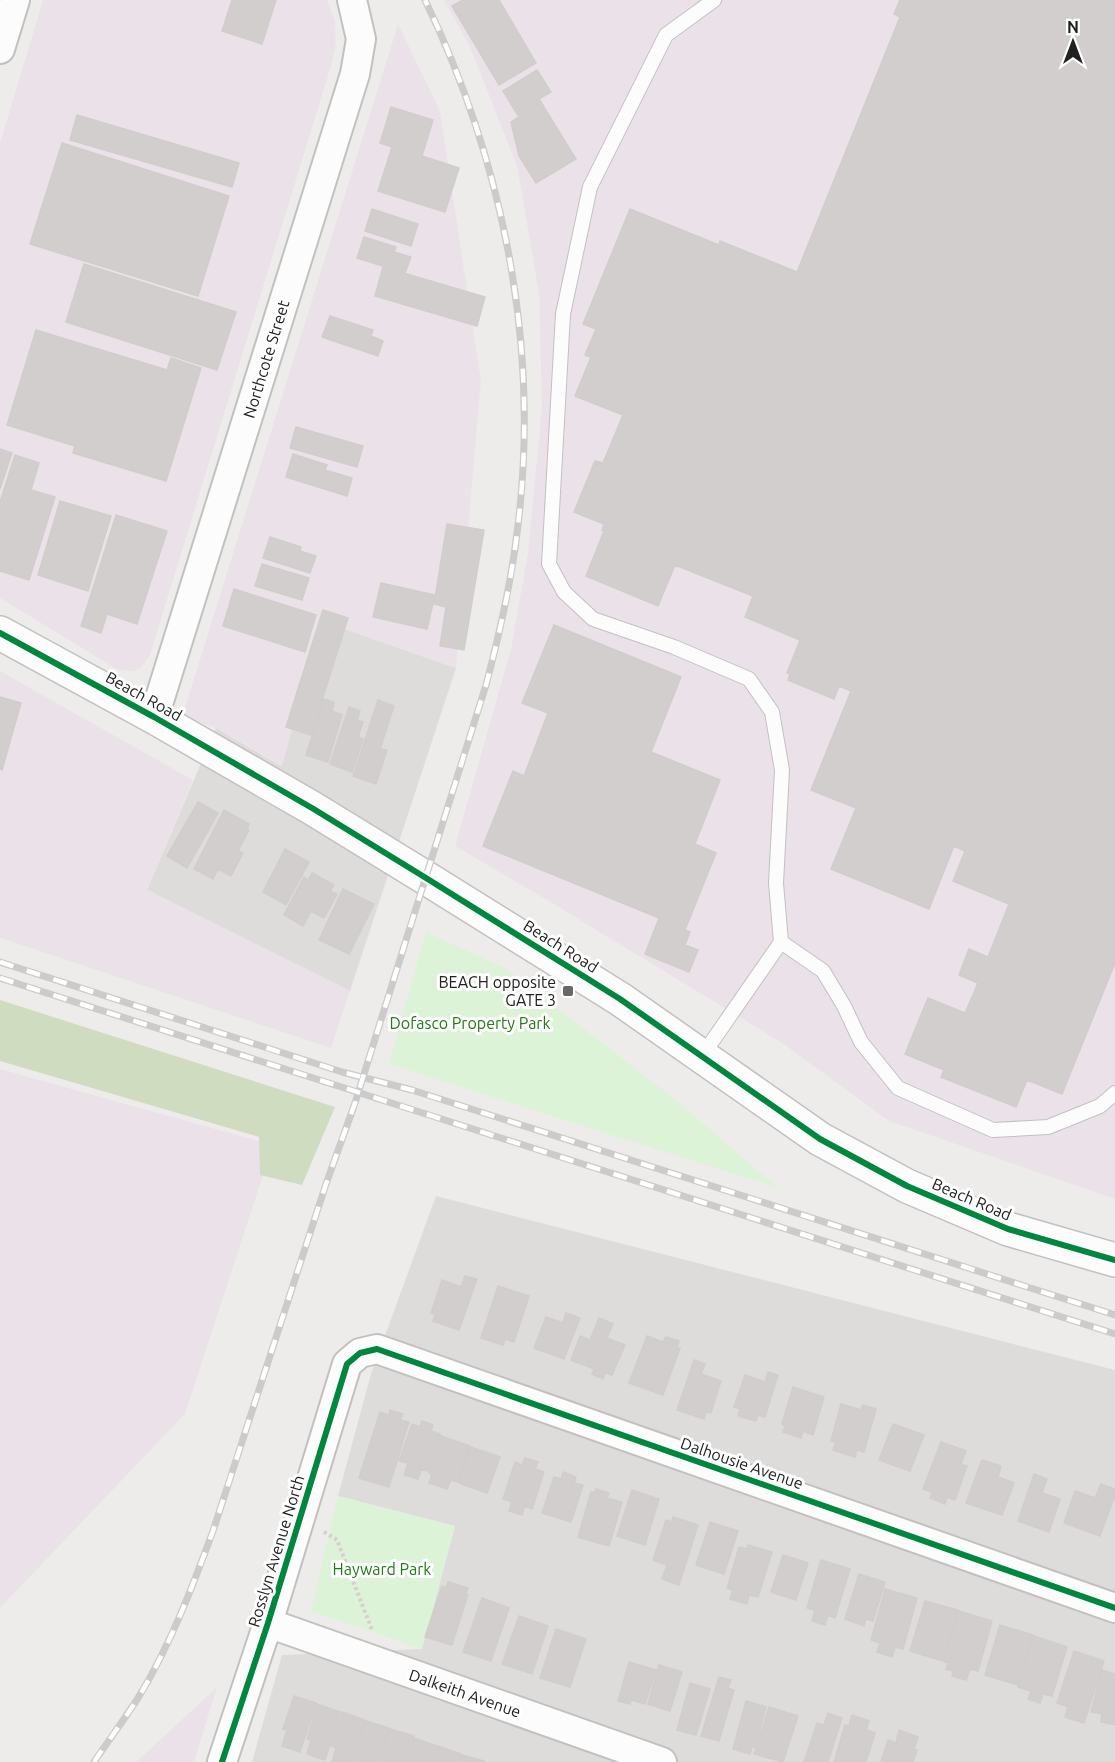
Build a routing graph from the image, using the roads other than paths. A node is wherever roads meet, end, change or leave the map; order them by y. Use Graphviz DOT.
graph roads {
  1 [pos="15,0"];
  2 [pos="352,0"];
  3 [pos="714,0"];
  4 [pos="0,49"];
  5 [pos="0,633"];
  6 [pos="154,717"];
  7 [pos="781,942"];
  8 [pos="702,1056"];
  9 [pos="1115,1094"];
  10 [pos="1115,1260"];
  11 [pos="360,1353"];
  12 [pos="1115,1608"];
  13 [pos="268,1623"];
  14 [pos="222,1762"];
  15 [pos="662,1762"];
  1 -- 4 [label="street"];
  2 -- 6 [label="street, Northcote Street"];
  3 -- 7 [label="lane"];
  5 -- 6 [label="street, Beach Road"];
  6 -- 8 [label="street, Beach Road"];
  7 -- 8 [label="lane"];
  7 -- 9 [label="lane"];
  8 -- 10 [label="street, Beach Road"];
  11 -- 12 [label="street, Dalhousie Avenue"];
  11 -- 13 [label="street, Rosslyn Avenue North"];
  13 -- 14 [label="street, Rosslyn Avenue North"];
  13 -- 15 [label="street, Dalkeith Avenue"];
}
